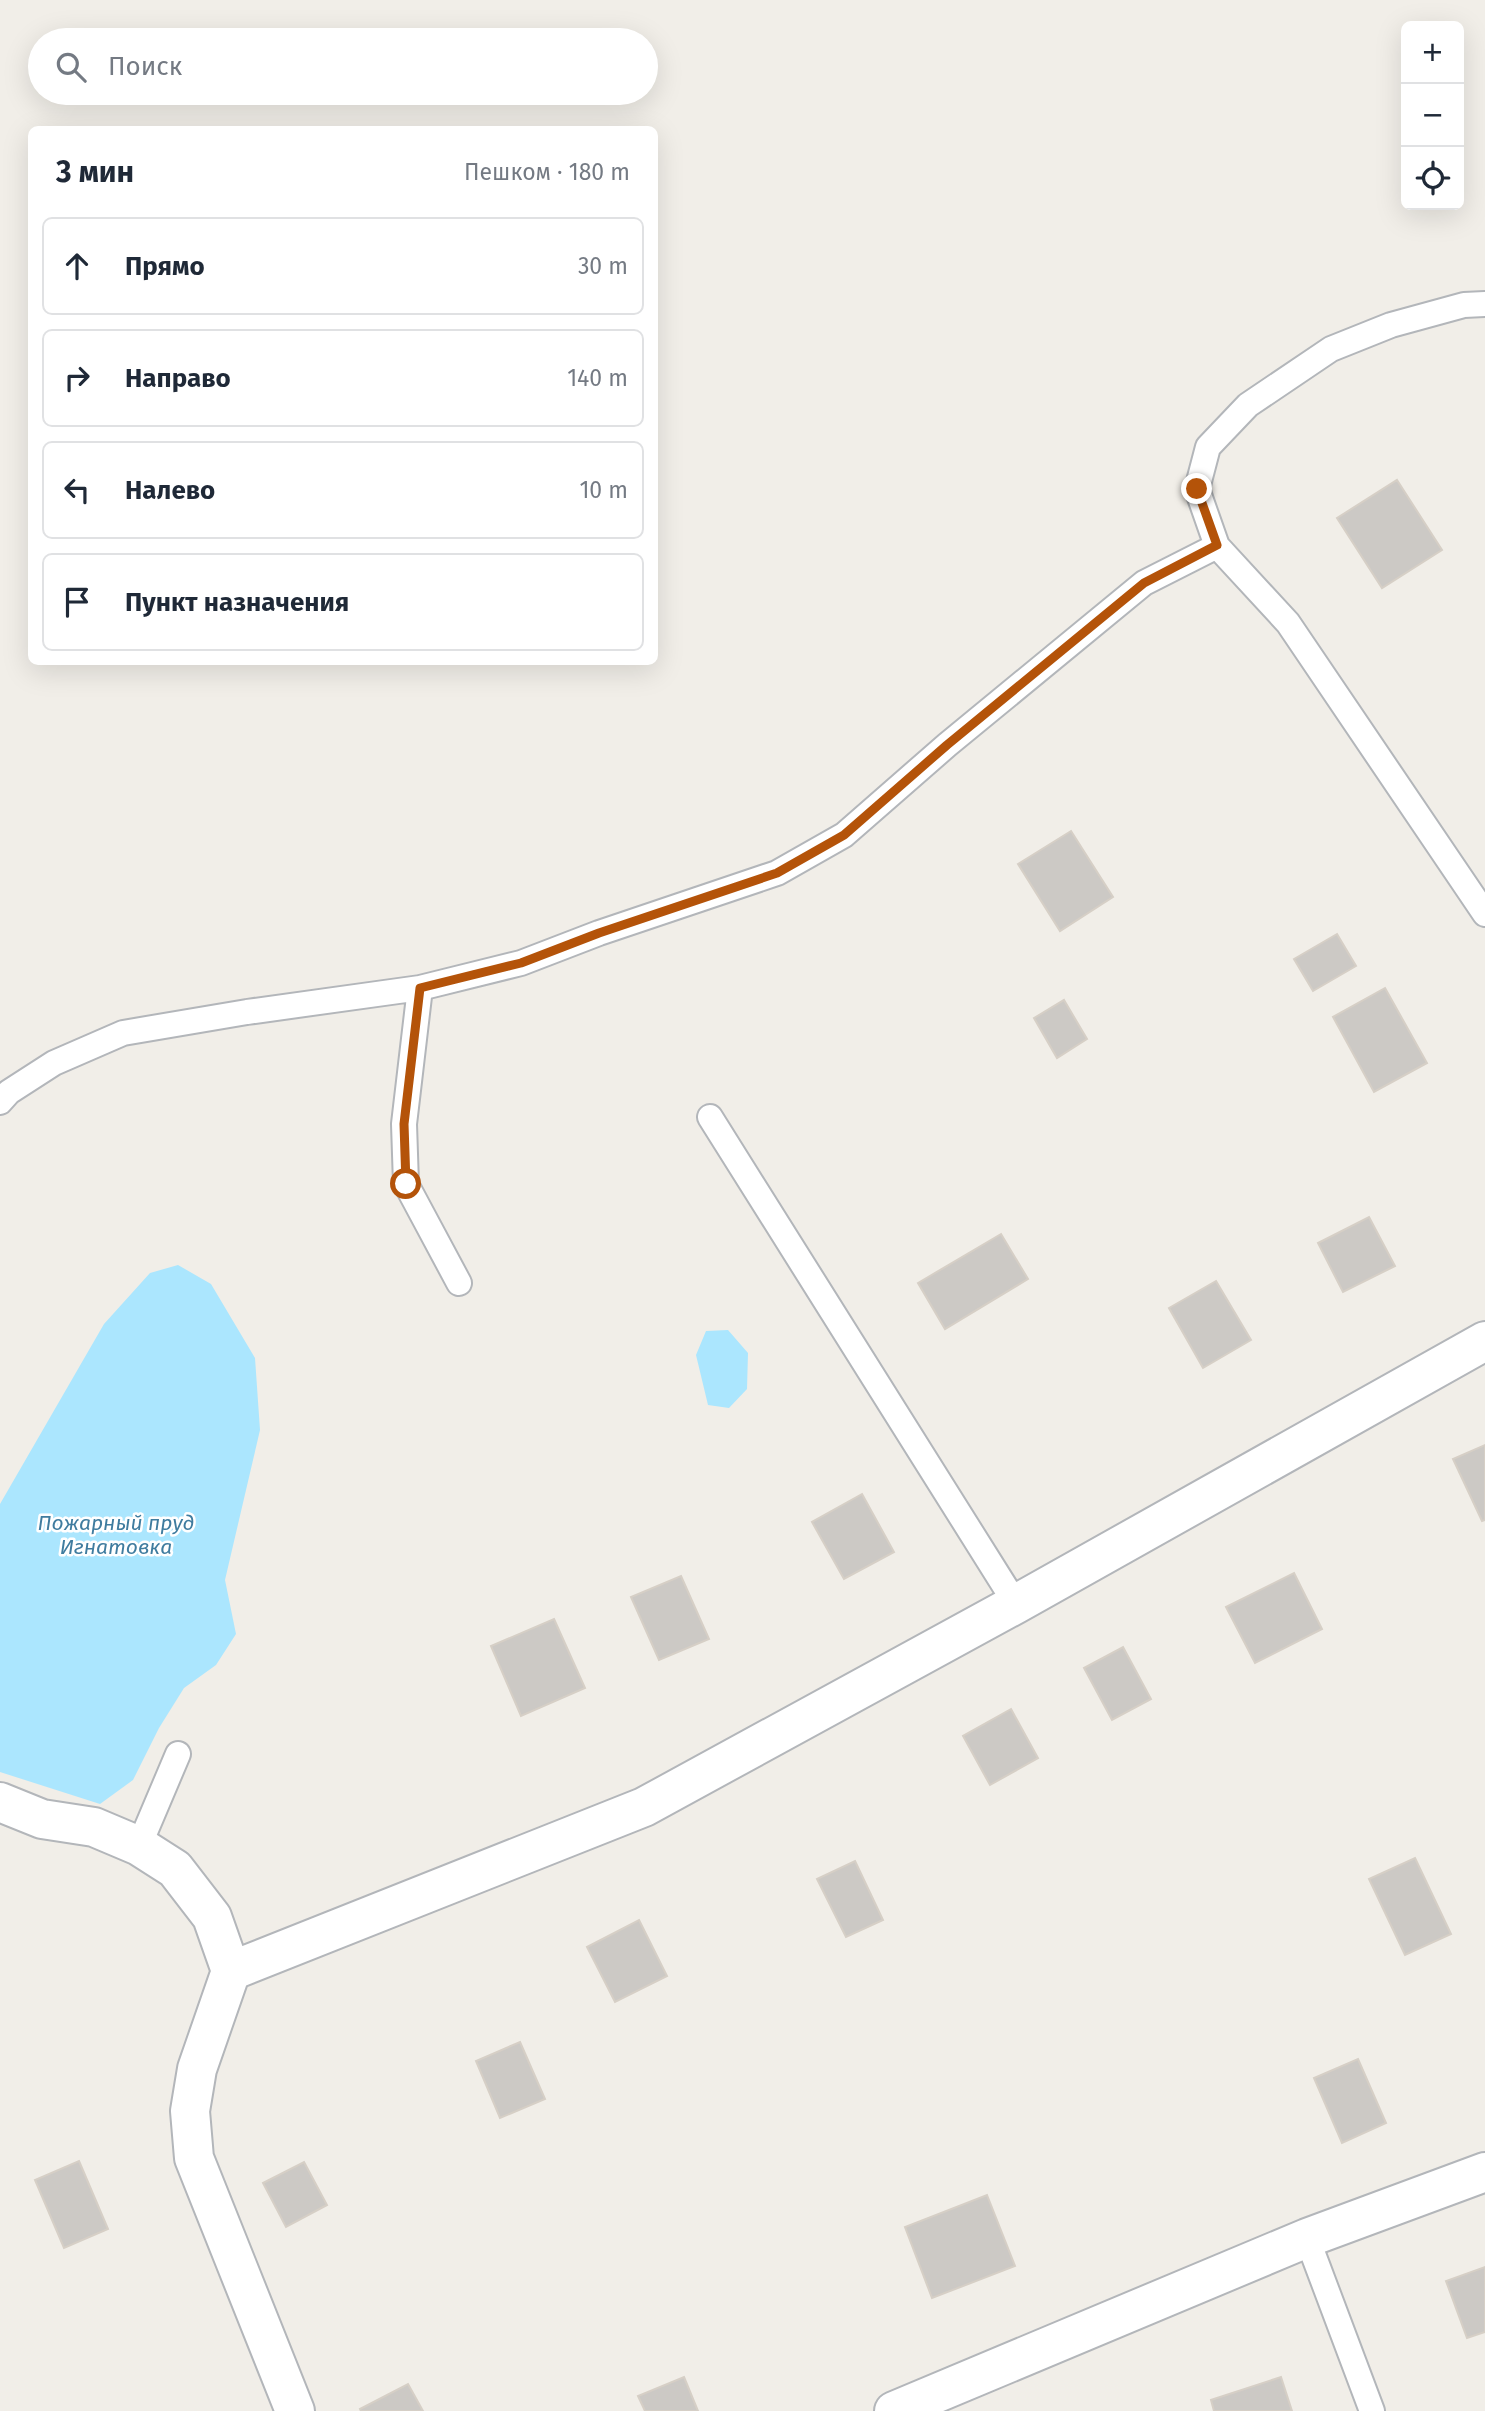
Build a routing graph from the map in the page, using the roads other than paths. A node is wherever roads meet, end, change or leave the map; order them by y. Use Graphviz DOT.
graph roads {
  1 [pos="1485,304"];
  2 [pos="1217,545"];
  3 [pos="1485,914"];
  4 [pos="420,988"];
  5 [pos="0,1102"];
  6 [pos="710,1118"];
  7 [pos="459,1283"];
  8 [pos="1485,1341"];
  9 [pos="1016,1604"];
  10 [pos="178,1754"];
  11 [pos="0,1802"];
  12 [pos="139,1846"];
  13 [pos="231,1971"];
  14 [pos="1485,2172"];
  15 [pos="1307,2238"];
  16 [pos="295,2411"];
  17 [pos="894,2411"];
  18 [pos="1372,2411"];
  1 -- 2 [label="lane"];
  2 -- 3 [label="lane"];
  2 -- 4 [label="lane"];
  4 -- 5 [label="lane"];
  4 -- 7 [label="lane"];
  6 -- 9 [label="lane"];
  8 -- 9 [label="street"];
  9 -- 13 [label="street"];
  10 -- 12 [label="lane"];
  11 -- 12 [label="street"];
  12 -- 13 [label="street"];
  13 -- 16 [label="street"];
  14 -- 15 [label="street"];
  15 -- 17 [label="street"];
  15 -- 18 [label="lane"];
}
